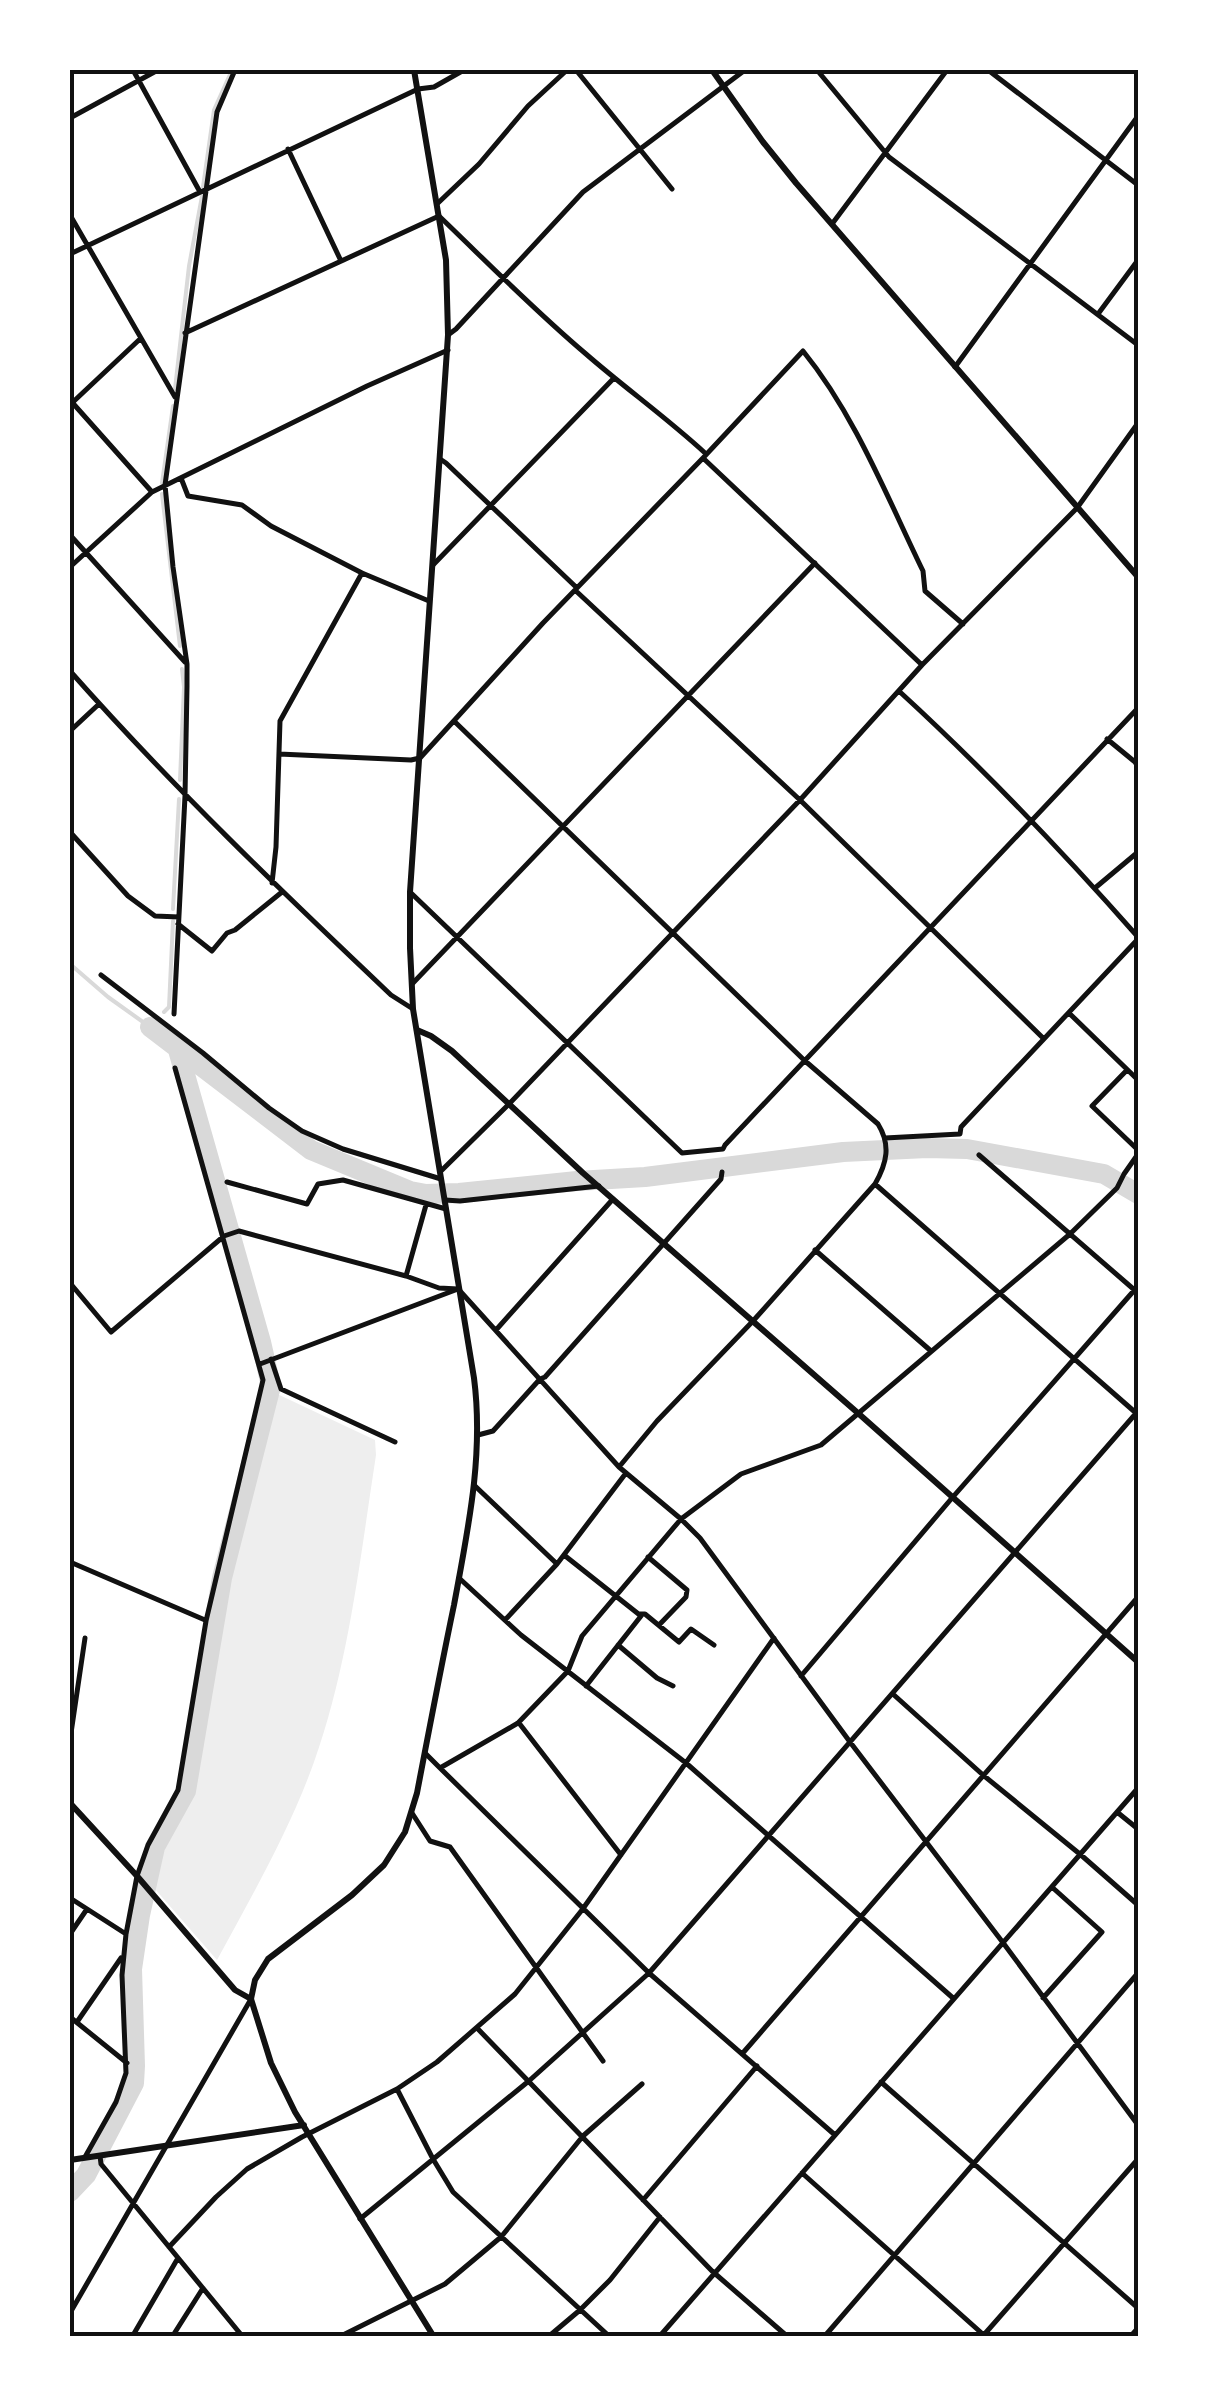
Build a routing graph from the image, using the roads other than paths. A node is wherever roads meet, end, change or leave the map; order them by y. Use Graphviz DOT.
graph roads {
  1 [pos="133,70"];
  2 [pos="158,70"];
  3 [pos="235,70"];
  4 [pos="414,70"];
  5 [pos="464,70"];
  6 [pos="567,70"];
  7 [pos="576,70"];
  8 [pos="712,70"];
  9 [pos="745,70"];
  10 [pos="818,70"];
  11 [pos="947,70"];
  12 [pos="988,70"];
  13 [pos="139,80"];
  14 [pos="724,88"];
  15 [pos="418,89"];
  16 [pos="1138,116"];
  17 [pos="70,118"];
  18 [pos="640,148"];
  19 [pos="288,149"];
  20 [pos="886,154"];
  21 [pos="1104,160"];
  22 [pos="1138,185"];
  23 [pos="672,189"];
  24 [pos="204,190"];
  25 [pos="438,204"];
  26 [pos="70,215"];
  27 [pos="439,216"];
  28 [pos="831,225"];
  29 [pos="87,246"];
  30 [pos="70,254"];
  31 [pos="1138,260"];
  32 [pos="341,261"];
  33 [pos="1032,264"];
  34 [pos="504,279"];
  35 [pos="1098,315"];
  36 [pos="185,333"];
  37 [pos="448,334"];
  38 [pos="140,339"];
  39 [pos="1138,345"];
  40 [pos="448,350"];
  41 [pos="954,366"];
  42 [pos="614,378"];
  43 [pos="176,400"];
  44 [pos="71,402"];
  45 [pos="1138,423"];
  46 [pos="704,456"];
  47 [pos="440,459"];
  48 [pos="180,478"];
  49 [pos="166,485"];
  50 [pos="152,492"];
  51 [pos="491,506"];
  52 [pos="1078,508"];
  53 [pos="70,535"];
  54 [pos="86,553"];
  55 [pos="815,562"];
  56 [pos="433,565"];
  57 [pos="70,567"];
  58 [pos="362,573"];
  59 [pos="1138,577"];
  60 [pos="576,589"];
  61 [pos="429,602"];
  62 [pos="963,624"];
  63 [pos="186,664"];
  64 [pos="922,666"];
  65 [pos="70,672"];
  66 [pos="899,690"];
  67 [pos="687,694"];
  68 [pos="99,704"];
  69 [pos="1138,708"];
  70 [pos="454,722"];
  71 [pos="70,731"];
  72 [pos="1107,739"];
  73 [pos="279,754"];
  74 [pos="420,758"];
  75 [pos="1138,767"];
  76 [pos="184,796"];
  77 [pos="800,800"];
  78 [pos="1032,819"];
  79 [pos="562,825"];
  80 [pos="70,832"];
  81 [pos="1138,852"];
  82 [pos="272,882"];
  83 [pos="1095,888"];
  84 [pos="282,892"];
  85 [pos="410,892"];
  86 [pos="178,920"];
  87 [pos="930,927"];
  88 [pos="672,932"];
  89 [pos="456,936"];
  90 [pos="1138,938"];
  91 [pos="101,975"];
  92 [pos="410,985"];
  93 [pos="413,1009"];
  94 [pos="1068,1012"];
  95 [pos="174,1014"];
  96 [pos="417,1030"];
  97 [pos="1043,1038"];
  98 [pos="568,1042"];
  99 [pos="804,1060"];
  100 [pos="175,1068"];
  101 [pos="1127,1070"];
  102 [pos="1138,1080"];
  103 [pos="508,1105"];
  104 [pos="884,1139"];
  105 [pos="1138,1152"];
  106 [pos="979,1155"];
  107 [pos="722,1172"];
  108 [pos="441,1178"];
  109 [pos="227,1182"];
  110 [pos="875,1184"];
  111 [pos="599,1186"];
  112 [pos="613,1199"];
  113 [pos="445,1203"];
  114 [pos="426,1205"];
  115 [pos="1070,1234"];
  116 [pos="224,1236"];
  117 [pos="664,1244"];
  118 [pos="816,1250"];
  119 [pos="406,1276"];
  120 [pos="70,1284"];
  121 [pos="458,1289"];
  122 [pos="1137,1290"];
  123 [pos="1001,1294"];
  124 [pos="753,1321"];
  125 [pos="496,1330"];
  126 [pos="931,1352"];
  127 [pos="1074,1358"];
  128 [pos="271,1359"];
  129 [pos="260,1364"];
  130 [pos="540,1379"];
  131 [pos="1137,1413"];
  132 [pos="860,1414"];
  133 [pos="478,1435"];
  134 [pos="395,1442"];
  135 [pos="619,1466"];
  136 [pos="626,1473"];
  137 [pos="474,1485"];
  138 [pos="952,1498"];
  139 [pos="681,1519"];
  140 [pos="1014,1553"];
  141 [pos="564,1556"];
  142 [pos="648,1557"];
  143 [pos="70,1562"];
  144 [pos="557,1564"];
  145 [pos="459,1578"];
  146 [pos="616,1594"];
  147 [pos="1138,1597"];
  148 [pos="639,1614"];
  149 [pos="206,1620"];
  150 [pos="505,1620"];
  151 [pos="659,1626"];
  152 [pos="1106,1634"];
  153 [pos="85,1638"];
  154 [pos="774,1638"];
  155 [pos="618,1645"];
  156 [pos="714,1645"];
  157 [pos="1138,1662"];
  158 [pos="568,1672"];
  159 [pos="802,1676"];
  160 [pos="586,1686"];
  161 [pos="673,1686"];
  162 [pos="893,1694"];
  163 [pos="518,1723"];
  164 [pos="70,1740"];
  165 [pos="850,1742"];
  166 [pos="425,1753"];
  167 [pos="686,1762"];
  168 [pos="440,1768"];
  169 [pos="983,1774"];
  170 [pos="1138,1788"];
  171 [pos="70,1803"];
  172 [pos="1117,1812"];
  173 [pos="412,1813"];
  174 [pos="1138,1829"];
  175 [pos="770,1836"];
  176 [pos="926,1841"];
  177 [pos="621,1855"];
  178 [pos="1081,1855"];
  179 [pos="137,1876"];
  180 [pos="1053,1888"];
  181 [pos="70,1898"];
  182 [pos="1138,1905"];
  183 [pos="87,1909"];
  184 [pos="582,1910"];
  185 [pos="861,1918"];
  186 [pos="70,1934"];
  187 [pos="126,1934"];
  188 [pos="1004,1944"];
  189 [pos="124,1956"];
  190 [pos="537,1968"];
  191 [pos="1138,1972"];
  192 [pos="649,1973"];
  193 [pos="953,1998"];
  194 [pos="1043,1998"];
  195 [pos="251,1999"];
  196 [pos="70,2017"];
  197 [pos="77,2022"];
  198 [pos="477,2028"];
  199 [pos="583,2034"];
  200 [pos="1077,2044"];
  201 [pos="742,2054"];
  202 [pos="603,2061"];
  203 [pos="127,2062"];
  204 [pos="757,2066"];
  205 [pos="530,2080"];
  206 [pos="881,2082"];
  207 [pos="642,2084"];
  208 [pos="397,2089"];
  209 [pos="304,2125"];
  210 [pos="1138,2125"];
  211 [pos="311,2134"];
  212 [pos="836,2135"];
  213 [pos="583,2136"];
  214 [pos="165,2147"];
  215 [pos="100,2156"];
  216 [pos="85,2158"];
  217 [pos="70,2160"];
  218 [pos="433,2160"];
  219 [pos="1138,2160"];
  220 [pos="974,2164"];
  221 [pos="802,2173"];
  222 [pos="643,2200"];
  223 [pos="133,2203"];
  224 [pos="660,2218"];
  225 [pos="360,2220"];
  226 [pos="501,2237"];
  227 [pos="1064,2243"];
  228 [pos="169,2247"];
  229 [pos="896,2255"];
  230 [pos="178,2258"];
  231 [pos="715,2273"];
  232 [pos="203,2288"];
  233 [pos="412,2302"];
  234 [pos="1138,2308"];
  235 [pos="580,2310"];
  236 [pos="70,2312"];
  237 [pos="1138,2328"];
  238 [pos="984,2336"];
  239 [pos="132,2337"];
  240 [pos="172,2337"];
  241 [pos="243,2337"];
  242 [pos="339,2337"];
  243 [pos="434,2337"];
  244 [pos="548,2337"];
  245 [pos="610,2337"];
  246 [pos="658,2337"];
  247 [pos="788,2337"];
  248 [pos="824,2337"];
  249 [pos="1130,2337"];
  1 -- 13 [label="street"];
  2 -- 13 [label="street"];
  3 -- 24 [label="street"];
  4 -- 15 [label="main road"];
  5 -- 15 [label="street"];
  6 -- 25 [label="street"];
  7 -- 18 [label="street"];
  8 -- 14 [label="main road"];
  9 -- 14 [label="street"];
  10 -- 20 [label="street"];
  11 -- 20 [label="street"];
  12 -- 21 [label="street"];
  13 -- 17 [label="street"];
  13 -- 24 [label="street"];
  14 -- 18 [label="street"];
  14 -- 28 [label="main road"];
  15 -- 19 [label="street"];
  15 -- 25 [label="main road"];
  16 -- 21 [label="street"];
  18 -- 23 [label="street"];
  18 -- 34 [label="street"];
  19 -- 24 [label="street"];
  19 -- 32 [label="street"];
  20 -- 28 [label="street"];
  20 -- 33 [label="street"];
  21 -- 22 [label="street"];
  21 -- 33 [label="street"];
  24 -- 29 [label="street"];
  24 -- 36 [label="street"];
  25 -- 27 [label="main road"];
  26 -- 29 [label="street"];
  27 -- 32 [label="street"];
  27 -- 34 [label="street"];
  27 -- 37 [label="main road"];
  28 -- 41 [label="main road"];
  29 -- 30 [label="street"];
  29 -- 38 [label="street"];
  31 -- 35 [label="street"];
  32 -- 36 [label="street"];
  33 -- 35 [label="street"];
  33 -- 41 [label="street"];
  34 -- 37 [label="street"];
  34 -- 42 [label="street"];
  35 -- 39 [label="street"];
  36 -- 43 [label="street"];
  37 -- 40 [label="main road"];
  38 -- 43 [label="street"];
  38 -- 44 [label="street"];
  40 -- 47 [label="main road"];
  40 -- 48 [label="street"];
  41 -- 52 [label="main road"];
  42 -- 46 [label="street"];
  42 -- 51 [label="street"];
  43 -- 49 [label="street"];
  44 -- 50 [label="street"];
  45 -- 52 [label="street"];
  46 -- 55 [label="street"];
  46 -- 60 [label="street"];
  46 -- 62 [label="street"];
  47 -- 51 [label="street"];
  47 -- 56 [label="main road"];
  48 -- 49 [label="street"];
  48 -- 58 [label="street"];
  49 -- 50 [label="street"];
  49 -- 63 [label="street"];
  50 -- 54 [label="street"];
  51 -- 56 [label="street"];
  51 -- 60 [label="street"];
  52 -- 59 [label="main road"];
  52 -- 62 [label="street"];
  53 -- 54 [label="street"];
  54 -- 57 [label="street"];
  54 -- 63 [label="street"];
  55 -- 64 [label="street"];
  55 -- 67 [label="street"];
  56 -- 61 [label="main road"];
  58 -- 61 [label="street"];
  58 -- 73 [label="street"];
  60 -- 67 [label="street"];
  60 -- 70 [label="street"];
  61 -- 74 [label="main road"];
  62 -- 64 [label="street"];
  63 -- 76 [label="street"];
  64 -- 66 [label="street"];
  65 -- 68 [label="street"];
  66 -- 77 [label="street"];
  66 -- 78 [label="street"];
  67 -- 77 [label="street"];
  67 -- 79 [label="street"];
  68 -- 71 [label="street"];
  68 -- 76 [label="street"];
  69 -- 72 [label="street"];
  70 -- 74 [label="street"];
  70 -- 79 [label="street"];
  72 -- 75 [label="street"];
  72 -- 78 [label="street"];
  73 -- 74 [label="street"];
  73 -- 82 [label="street"];
  74 -- 85 [label="main road"];
  76 -- 82 [label="street"];
  76 -- 86 [label="street"];
  77 -- 87 [label="street"];
  77 -- 88 [label="street"];
  78 -- 83 [label="street"];
  78 -- 87 [label="street"];
  79 -- 88 [label="street"];
  79 -- 89 [label="street"];
  80 -- 86 [label="street"];
  81 -- 83 [label="street"];
  82 -- 84 [label="street"];
  83 -- 90 [label="street"];
  84 -- 86 [label="street"];
  84 -- 93 [label="street"];
  85 -- 89 [label="street"];
  85 -- 92 [label="main road"];
  86 -- 95 [label="street"];
  87 -- 97 [label="street"];
  87 -- 99 [label="street"];
  88 -- 98 [label="street"];
  88 -- 99 [label="street"];
  89 -- 92 [label="street"];
  89 -- 98 [label="street"];
  90 -- 94 [label="street"];
  91 -- 108 [label="street"];
  92 -- 93 [label="main road"];
  93 -- 96 [label="main road"];
  94 -- 97 [label="street"];
  94 -- 101 [label="street"];
  96 -- 103 [label="main road"];
  96 -- 108 [label="main road"];
  97 -- 104 [label="street"];
  98 -- 99 [label="street"];
  98 -- 103 [label="street"];
  99 -- 104 [label="street"];
  100 -- 116 [label="street"];
  101 -- 102 [label="street"];
  101 -- 105 [label="street"];
  103 -- 108 [label="street"];
  103 -- 111 [label="main road"];
  104 -- 110 [label="street"];
  105 -- 115 [label="street"];
  106 -- 115 [label="street"];
  107 -- 117 [label="street"];
  108 -- 113 [label="main road"];
  109 -- 114 [label="street"];
  110 -- 118 [label="street"];
  110 -- 123 [label="street"];
  111 -- 112 [label="main road"];
  111 -- 113 [label="street"];
  112 -- 117 [label="main road"];
  112 -- 125 [label="street"];
  113 -- 114 [label="street"];
  113 -- 121 [label="main road"];
  114 -- 119 [label="street"];
  115 -- 122 [label="street"];
  115 -- 123 [label="street"];
  116 -- 119 [label="street"];
  116 -- 120 [label="street"];
  116 -- 129 [label="street"];
  117 -- 124 [label="main road"];
  117 -- 130 [label="street"];
  118 -- 124 [label="street"];
  118 -- 126 [label="street"];
  119 -- 121 [label="street"];
  121 -- 125 [label="street"];
  121 -- 128 [label="street"];
  121 -- 133 [label="main road"];
  122 -- 127 [label="street"];
  123 -- 126 [label="street"];
  123 -- 127 [label="street"];
  124 -- 132 [label="main road"];
  124 -- 135 [label="street"];
  125 -- 130 [label="street"];
  126 -- 132 [label="street"];
  127 -- 131 [label="street"];
  127 -- 138 [label="street"];
  128 -- 129 [label="street"];
  128 -- 134 [label="street"];
  129 -- 149 [label="street"];
  130 -- 133 [label="street"];
  130 -- 135 [label="street"];
  131 -- 140 [label="street"];
  132 -- 138 [label="main road"];
  132 -- 139 [label="street"];
  133 -- 137 [label="main road"];
  135 -- 136 [label="street"];
  136 -- 139 [label="street"];
  136 -- 141 [label="street"];
  137 -- 144 [label="street"];
  137 -- 145 [label="main road"];
  138 -- 140 [label="main road"];
  138 -- 159 [label="street"];
  139 -- 142 [label="street"];
  139 -- 154 [label="street"];
  140 -- 152 [label="main road"];
  140 -- 162 [label="street"];
  141 -- 144 [label="street"];
  141 -- 146 [label="street"];
  142 -- 146 [label="street"];
  142 -- 151 [label="street"];
  143 -- 149 [label="street"];
  144 -- 150 [label="street"];
  145 -- 150 [label="street"];
  145 -- 166 [label="main road"];
  146 -- 148 [label="street"];
  146 -- 158 [label="street"];
  147 -- 152 [label="street"];
  148 -- 151 [label="street"];
  148 -- 155 [label="street"];
  149 -- 179 [label="street"];
  150 -- 158 [label="street"];
  151 -- 156 [label="street"];
  152 -- 157 [label="main road"];
  152 -- 169 [label="street"];
  153 -- 164 [label="street"];
  154 -- 159 [label="street"];
  154 -- 167 [label="street"];
  155 -- 160 [label="street"];
  155 -- 161 [label="street"];
  158 -- 160 [label="street"];
  158 -- 163 [label="street"];
  159 -- 165 [label="street"];
  160 -- 167 [label="street"];
  162 -- 165 [label="street"];
  162 -- 169 [label="street"];
  163 -- 168 [label="street"];
  163 -- 177 [label="street"];
  165 -- 175 [label="street"];
  165 -- 176 [label="street"];
  166 -- 168 [label="street"];
  166 -- 173 [label="main road"];
  167 -- 175 [label="street"];
  167 -- 177 [label="street"];
  168 -- 184 [label="street"];
  169 -- 176 [label="street"];
  169 -- 178 [label="street"];
  170 -- 172 [label="street"];
  171 -- 179 [label="main road"];
  172 -- 174 [label="street"];
  172 -- 178 [label="street"];
  173 -- 190 [label="street"];
  173 -- 195 [label="main road"];
  175 -- 185 [label="street"];
  175 -- 192 [label="street"];
  176 -- 185 [label="street"];
  176 -- 188 [label="street"];
  177 -- 184 [label="street"];
  178 -- 180 [label="street"];
  178 -- 182 [label="street"];
  179 -- 187 [label="street"];
  179 -- 195 [label="main road"];
  180 -- 188 [label="street"];
  180 -- 194 [label="street"];
  181 -- 183 [label="street"];
  183 -- 186 [label="street"];
  183 -- 187 [label="street"];
  184 -- 190 [label="street"];
  184 -- 192 [label="street"];
  185 -- 193 [label="street"];
  185 -- 201 [label="street"];
  187 -- 189 [label="street"];
  188 -- 193 [label="street"];
  188 -- 194 [label="street"];
  189 -- 197 [label="street"];
  189 -- 203 [label="street"];
  190 -- 198 [label="street"];
  190 -- 199 [label="street"];
  191 -- 200 [label="street"];
  192 -- 199 [label="street"];
  192 -- 201 [label="street"];
  193 -- 206 [label="street"];
  194 -- 200 [label="street"];
  195 -- 209 [label="main road"];
  195 -- 214 [label="street"];
  196 -- 197 [label="street"];
  197 -- 203 [label="street"];
  198 -- 205 [label="street"];
  198 -- 208 [label="street"];
  199 -- 202 [label="street"];
  199 -- 205 [label="street"];
  200 -- 210 [label="street"];
  200 -- 220 [label="street"];
  201 -- 204 [label="street"];
  203 -- 216 [label="street"];
  204 -- 212 [label="street"];
  204 -- 222 [label="street"];
  205 -- 213 [label="street"];
  205 -- 218 [label="street"];
  206 -- 212 [label="street"];
  206 -- 220 [label="street"];
  207 -- 213 [label="street"];
  208 -- 211 [label="street"];
  208 -- 218 [label="street"];
  209 -- 211 [label="main road"];
  209 -- 214 [label="main road"];
  211 -- 225 [label="main road"];
  211 -- 228 [label="street"];
  212 -- 221 [label="street"];
  213 -- 222 [label="street"];
  213 -- 226 [label="street"];
  214 -- 215 [label="main road"];
  214 -- 223 [label="street"];
  215 -- 216 [label="main road"];
  215 -- 223 [label="street"];
  216 -- 217 [label="main road"];
  218 -- 225 [label="street"];
  218 -- 226 [label="street"];
  219 -- 227 [label="street"];
  220 -- 227 [label="street"];
  220 -- 229 [label="street"];
  221 -- 229 [label="street"];
  221 -- 231 [label="street"];
  222 -- 224 [label="street"];
  223 -- 228 [label="street"];
  223 -- 236 [label="street"];
  224 -- 231 [label="street"];
  224 -- 235 [label="street"];
  225 -- 233 [label="main road"];
  226 -- 233 [label="street"];
  226 -- 235 [label="street"];
  227 -- 234 [label="street"];
  227 -- 238 [label="street"];
  228 -- 230 [label="street"];
  229 -- 238 [label="street"];
  229 -- 248 [label="street"];
  230 -- 232 [label="street"];
  230 -- 239 [label="street"];
  231 -- 246 [label="street"];
  231 -- 247 [label="street"];
  232 -- 240 [label="street"];
  232 -- 241 [label="street"];
  233 -- 242 [label="street"];
  233 -- 243 [label="main road"];
  235 -- 244 [label="street"];
  235 -- 245 [label="street"];
  237 -- 249 [label="street"];
}
